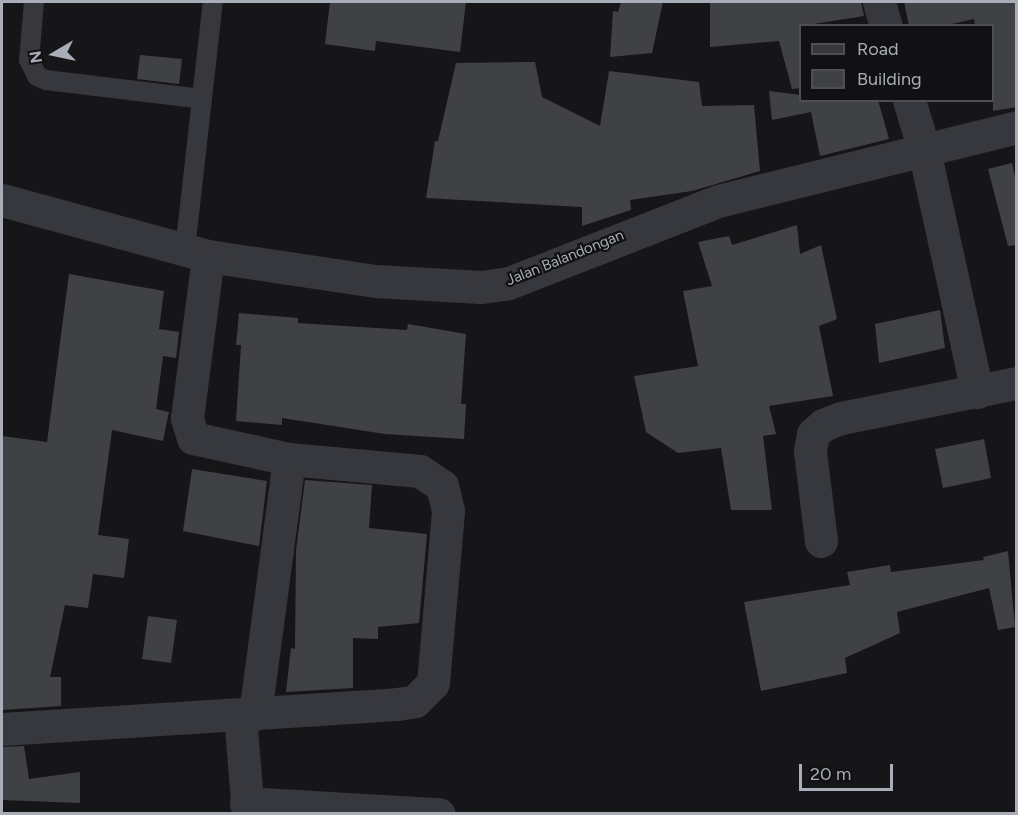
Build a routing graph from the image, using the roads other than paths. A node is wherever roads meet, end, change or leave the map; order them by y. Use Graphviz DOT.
graph roads {
  1 [pos="34,2"];
  2 [pos="213,2"];
  3 [pos="879,2"];
  4 [pos="885,24"];
  5 [pos="202,99"];
  6 [pos="910,102"];
  7 [pos="1017,127"];
  8 [pos="924,150"];
  9 [pos="2,200"];
  10 [pos="197,253"];
  11 [pos="1017,383"];
  12 [pos="977,392"];
  13 [pos="289,459"];
  14 [pos="821,541"];
  15 [pos="247,714"];
  16 [pos="2,729"];
  17 [pos="247,808"];
  18 [pos="439,813"];
  1 -- 5 [label="lane"];
  2 -- 5 [label="lane"];
  3 -- 4 [label="street"];
  5 -- 10 [label="lane"];
  6 -- 8 [label="street"];
  7 -- 8 [label="street, Jalan Balandongan"];
  8 -- 10 [label="street, Jalan Balandongan"];
  8 -- 12 [label="street"];
  9 -- 10 [label="street, Jalan Balandongan"];
  10 -- 13 [label="street"];
  11 -- 12 [label="street"];
  12 -- 14 [label="street"];
  13 -- 15 [label="street"];
  13 -- 15 [label="street"];
  15 -- 16 [label="street"];
  15 -- 17 [label="street"];
  17 -- 18 [label="street"];
}
